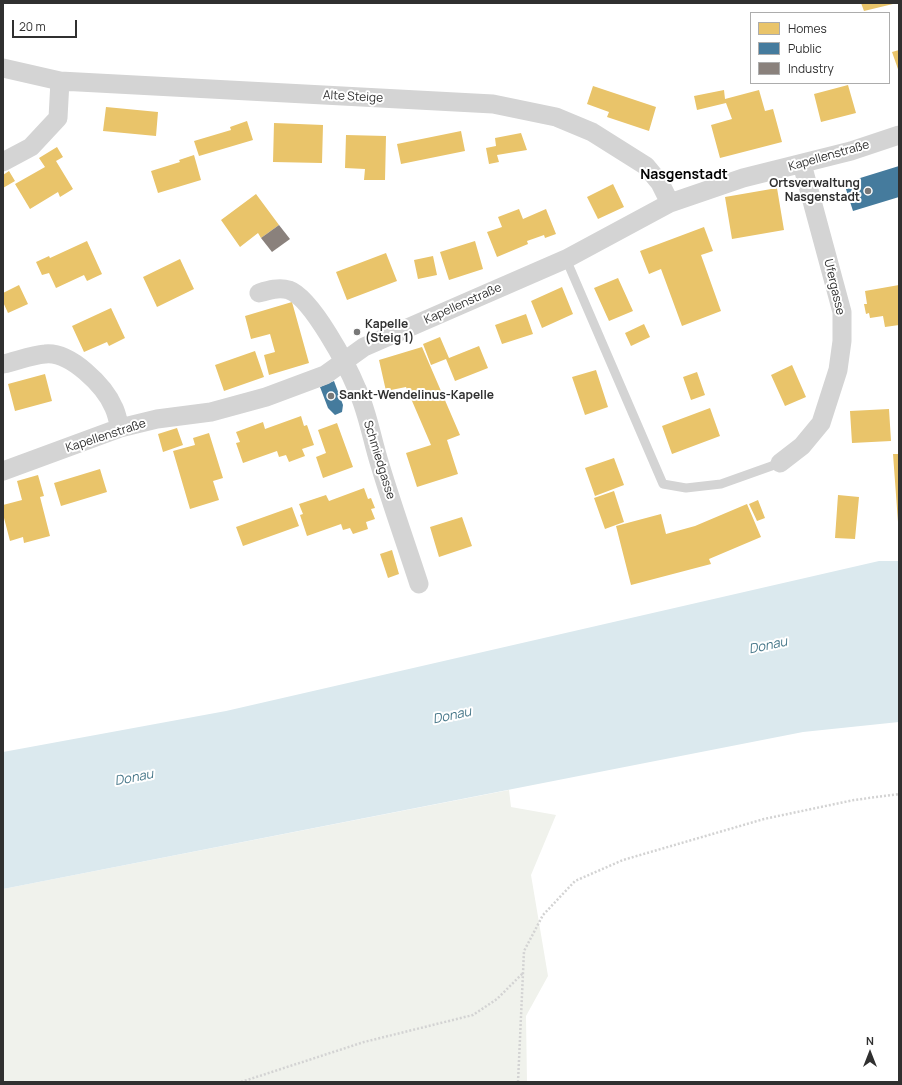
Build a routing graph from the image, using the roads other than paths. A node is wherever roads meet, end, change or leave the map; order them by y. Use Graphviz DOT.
graph roads {
  1 [pos="3,68"];
  2 [pos="60,81"];
  3 [pos="899,135"];
  4 [pos="3,162"];
  5 [pos="802,164"];
  6 [pos="670,203"];
  7 [pos="566,259"];
  8 [pos="259,293"];
  9 [pos="344,360"];
  10 [pos="3,364"];
  11 [pos="120,428"];
  12 [pos="780,463"];
  13 [pos="3,471"];
  14 [pos="419,584"];
  1 -- 2 [label="street, Alte Steige"];
  2 -- 4 [label="street"];
  2 -- 6 [label="street, Alte Steige"];
  3 -- 5 [label="street, Kapellenstraße"];
  5 -- 6 [label="street, Kapellenstraße"];
  5 -- 12 [label="street, Ufergasse"];
  6 -- 7 [label="street, Kapellenstraße"];
  7 -- 9 [label="street, Kapellenstraße"];
  7 -- 12 [label="lane"];
  8 -- 9 [label="street, Schmiedgasse"];
  9 -- 11 [label="street, Kapellenstraße"];
  9 -- 14 [label="street, Schmiedgasse"];
  10 -- 11 [label="street"];
  11 -- 13 [label="street, Kapellenstraße"];
}
